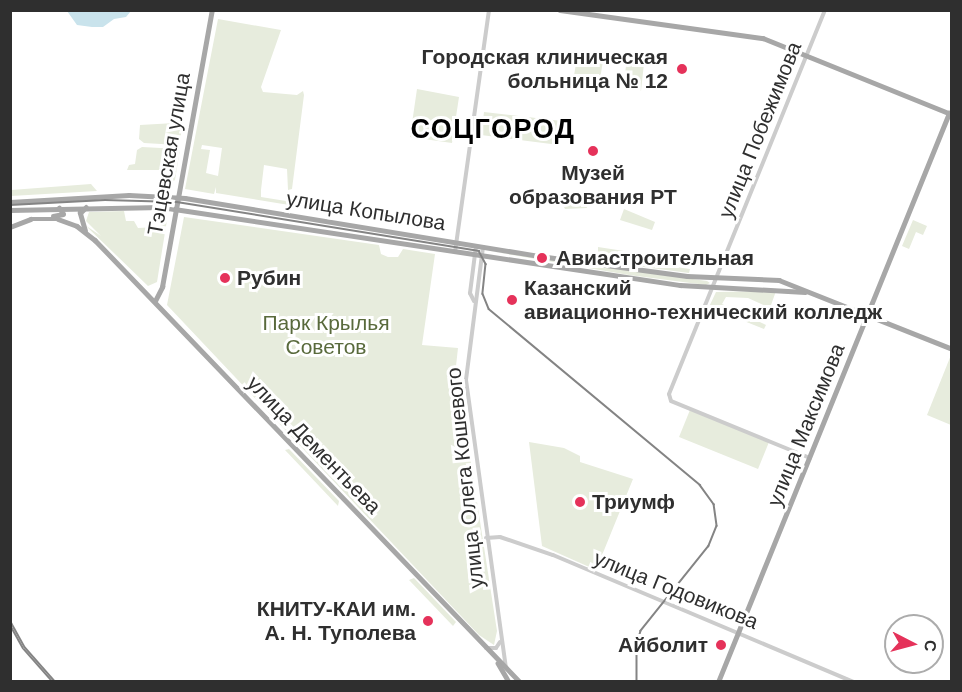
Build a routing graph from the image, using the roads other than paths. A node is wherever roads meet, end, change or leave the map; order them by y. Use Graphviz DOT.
graph roads {
  1 [pos="212,10"];
  2 [pos="489,10"];
  3 [pos="560,10"];
  4 [pos="825,10"];
  5 [pos="808,55"];
  6 [pos="950,113"];
  7 [pos="178,197"];
  8 [pos="10,202"];
  9 [pos="89,206"];
  10 [pos="56,208"];
  11 [pos="10,210"];
  12 [pos="176,210"];
  13 [pos="46,218"];
  14 [pos="10,227"];
  15 [pos="85,231"];
  16 [pos="388,231"];
  17 [pos="387,242"];
  18 [pos="456,242"];
  19 [pos="476,246"];
  20 [pos="483,247"];
  21 [pos="455,252"];
  22 [pos="475,256"];
  23 [pos="482,256"];
  24 [pos="716,278"];
  25 [pos="712,288"];
  26 [pos="813,294"];
  27 [pos="475,301"];
  28 [pos="155,302"];
  29 [pos="868,316"];
  30 [pos="951,349"];
  31 [pos="810,458"];
  32 [pos="486,538"];
  33 [pos="739,631"];
  34 [pos="501,634"];
  35 [pos="500,642"];
  36 [pos="484,648"];
  37 [pos="502,651"];
  38 [pos="495,659"];
  39 [pos="503,667"];
  40 [pos="509,681"];
  41 [pos="519,681"];
  42 [pos="718,681"];
  43 [pos="853,681"];
  1 -- 7 [label="main road, Тэцевская улица"];
  2 -- 18 [label="street"];
  3 -- 5 [label="main road"];
  4 -- 5 [label="street, улица Побежимова"];
  5 -- 6 [label="main road"];
  5 -- 24 [label="street, улица Побежимова"];
  6 -- 29 [label="main road, улица Максимова"];
  7 -- 8 [label="main road, улица Копылова"];
  7 -- 12 [label="main road, Тэцевская улица"];
  7 -- 16 [label="main road, улица Копылова"];
  9 -- 10 [label="main road, улица Копылова"];
  9 -- 12 [label="main road, улица Копылова"];
  9 -- 15 [label="main road"];
  10 -- 11 [label="main road, улица Копылова"];
  10 -- 13 [label="main road"];
  12 -- 17 [label="main road, улица Копылова"];
  12 -- 28 [label="main road, Тэцевская улица"];
  13 -- 14 [label="main road"];
  13 -- 15 [label="main road"];
  15 -- 28 [label="main road, улица Дементьева"];
  16 -- 17 [label="main road"];
  16 -- 18 [label="main road, улица Копылова"];
  17 -- 21 [label="main road, улица Копылова"];
  18 -- 19 [label="main road, улица Копылова"];
  18 -- 21 [label="street"];
  19 -- 20 [label="main road, улица Копылова"];
  19 -- 22 [label="street"];
  20 -- 23 [label="street, улица Олега Кошевого"];
  20 -- 24 [label="main road, улица Копылова"];
  21 -- 22 [label="main road, улица Копылова"];
  22 -- 23 [label="main road, улица Копылова"];
  22 -- 27 [label="street"];
  23 -- 25 [label="main road, улица Копылова"];
  23 -- 27 [label="street, улица Олега Кошевого"];
  24 -- 25 [label="street, улица Побежимова"];
  24 -- 26 [label="main road, улица Копылова"];
  25 -- 26 [label="main road, улица Копылова"];
  25 -- 31 [label="street, улица Побежимова"];
  26 -- 29 [label="main road"];
  27 -- 32 [label="street, улица Олега Кошевого"];
  28 -- 36 [label="main road, улица Дементьева"];
  29 -- 30 [label="main road"];
  29 -- 31 [label="main road, улица Максимова"];
  31 -- 33 [label="main road, улица Максимова"];
  32 -- 33 [label="street, улица Годовикова"];
  32 -- 34 [label="street, улица Олега Кошевого"];
  33 -- 42 [label="main road, улица Максимова"];
  33 -- 43 [label="street, улица Годовикова"];
  34 -- 35 [label="street, улица Олега Кошевого"];
  34 -- 37 [label="street, улица Олега Кошевого"];
  35 -- 36 [label="street"];
  35 -- 37 [label="street, улица Олега Кошевого"];
  36 -- 38 [label="main road, улица Дементьева"];
  37 -- 38 [label="street"];
  37 -- 39 [label="street, улица Олега Кошевого"];
  38 -- 39 [label="main road, улица Дементьева"];
  39 -- 40 [label="main road"];
  39 -- 41 [label="main road"];
}
